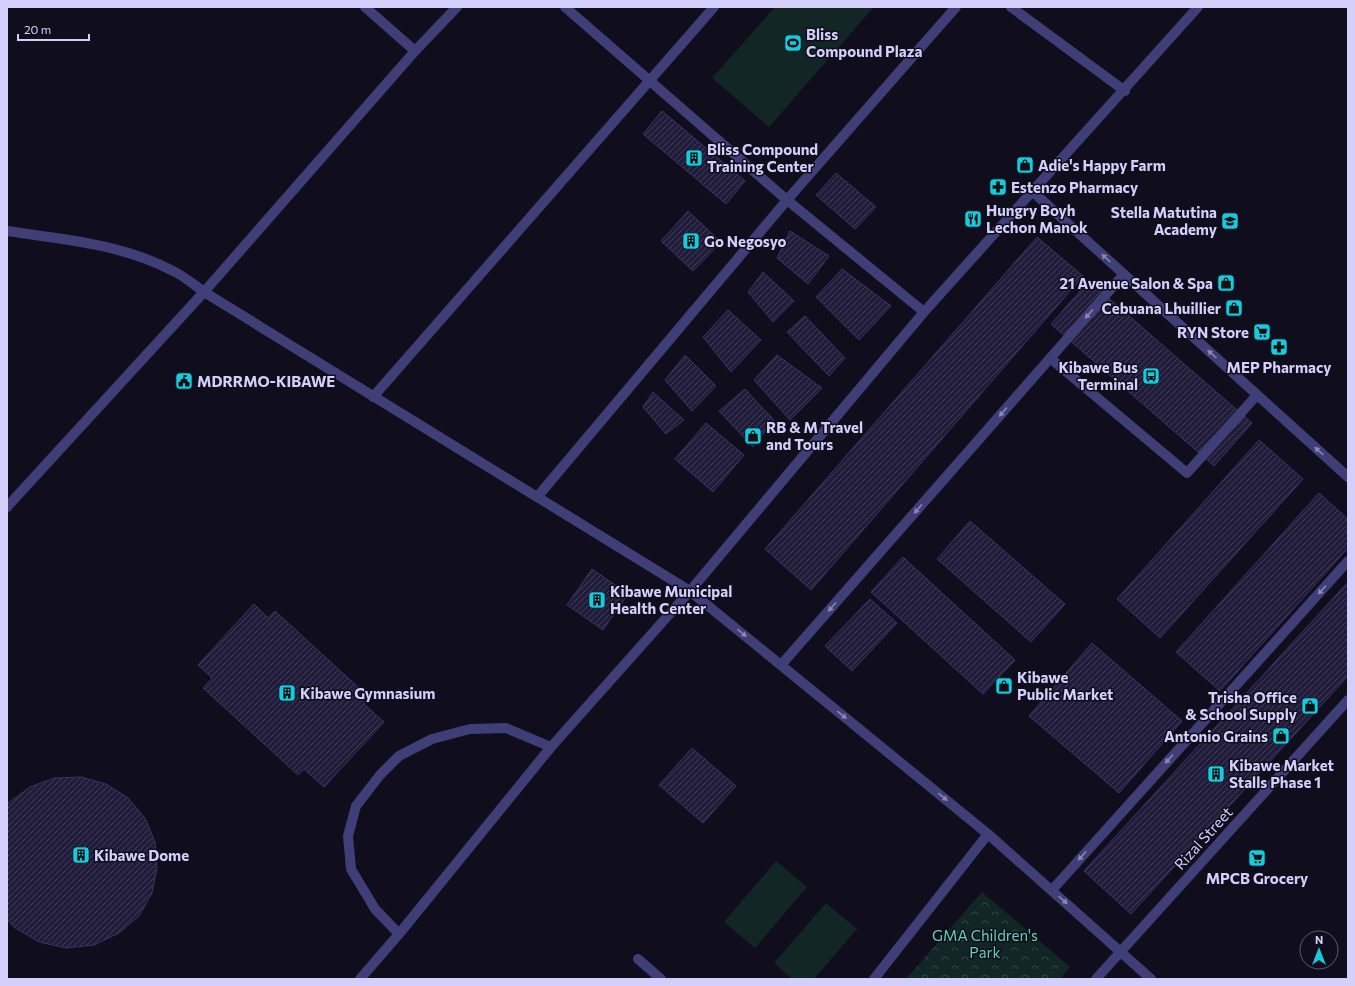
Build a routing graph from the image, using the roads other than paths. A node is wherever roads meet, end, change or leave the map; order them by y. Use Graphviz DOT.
graph roads {
  1 [pos="365,7"];
  2 [pos="457,7"];
  3 [pos="565,7"];
  4 [pos="714,7"];
  5 [pos="956,7"];
  6 [pos="1011,7"];
  7 [pos="1198,7"];
  8 [pos="416,51"];
  9 [pos="649,80"];
  10 [pos="1125,90"];
  11 [pos="1032,191"];
  12 [pos="787,200"];
  13 [pos="7,231"];
  14 [pos="1124,274"];
  15 [pos="204,292"];
  16 [pos="924,312"];
  17 [pos="1050,358"];
  18 [pos="1257,395"];
  19 [pos="373,397"];
  20 [pos="1348,477"];
  21 [pos="538,496"];
  22 [pos="7,507"];
  23 [pos="1348,561"];
  24 [pos="690,591"];
  25 [pos="781,665"];
  26 [pos="1348,700"];
  27 [pos="551,746"];
  28 [pos="988,834"];
  29 [pos="1052,890"];
  30 [pos="399,934"];
  31 [pos="1121,952"];
  32 [pos="638,959"];
  33 [pos="360,979"];
  34 [pos="661,979"];
  35 [pos="874,979"];
  36 [pos="1096,979"];
  37 [pos="1151,979"];
  1 -- 8 [label="street"];
  2 -- 8 [label="street"];
  3 -- 9 [label="street"];
  4 -- 9 [label="street"];
  5 -- 12 [label="street"];
  6 -- 10 [label="street"];
  7 -- 10 [label="street"];
  8 -- 15 [label="street"];
  9 -- 12 [label="street"];
  9 -- 19 [label="street"];
  10 -- 11 [label="street"];
  14 -- 11 [label="street, one-way"];
  11 -- 16 [label="street"];
  12 -- 16 [label="street"];
  12 -- 21 [label="street"];
  13 -- 15 [label="street"];
  14 -- 17 [label="street, one-way"];
  18 -- 14 [label="street, one-way"];
  15 -- 19 [label="street"];
  15 -- 22 [label="street"];
  16 -- 24 [label="street"];
  17 -- 18 [label="street"];
  17 -- 25 [label="street, one-way"];
  20 -- 18 [label="street, one-way"];
  19 -- 21 [label="street"];
  21 -- 24 [label="street"];
  23 -- 29 [label="street, one-way"];
  24 -- 25 [label="street, one-way"];
  24 -- 27 [label="street"];
  25 -- 28 [label="street, one-way"];
  26 -- 31 [label="street, Rizal Street"];
  27 -- 30 [label="street"];
  27 -- 30 [label="street"];
  28 -- 29 [label="street"];
  28 -- 35 [label="street"];
  29 -- 31 [label="street, one-way"];
  30 -- 33 [label="street"];
  31 -- 36 [label="street, Rizal Street"];
  31 -- 37 [label="street"];
  32 -- 34 [label="street"];
}
